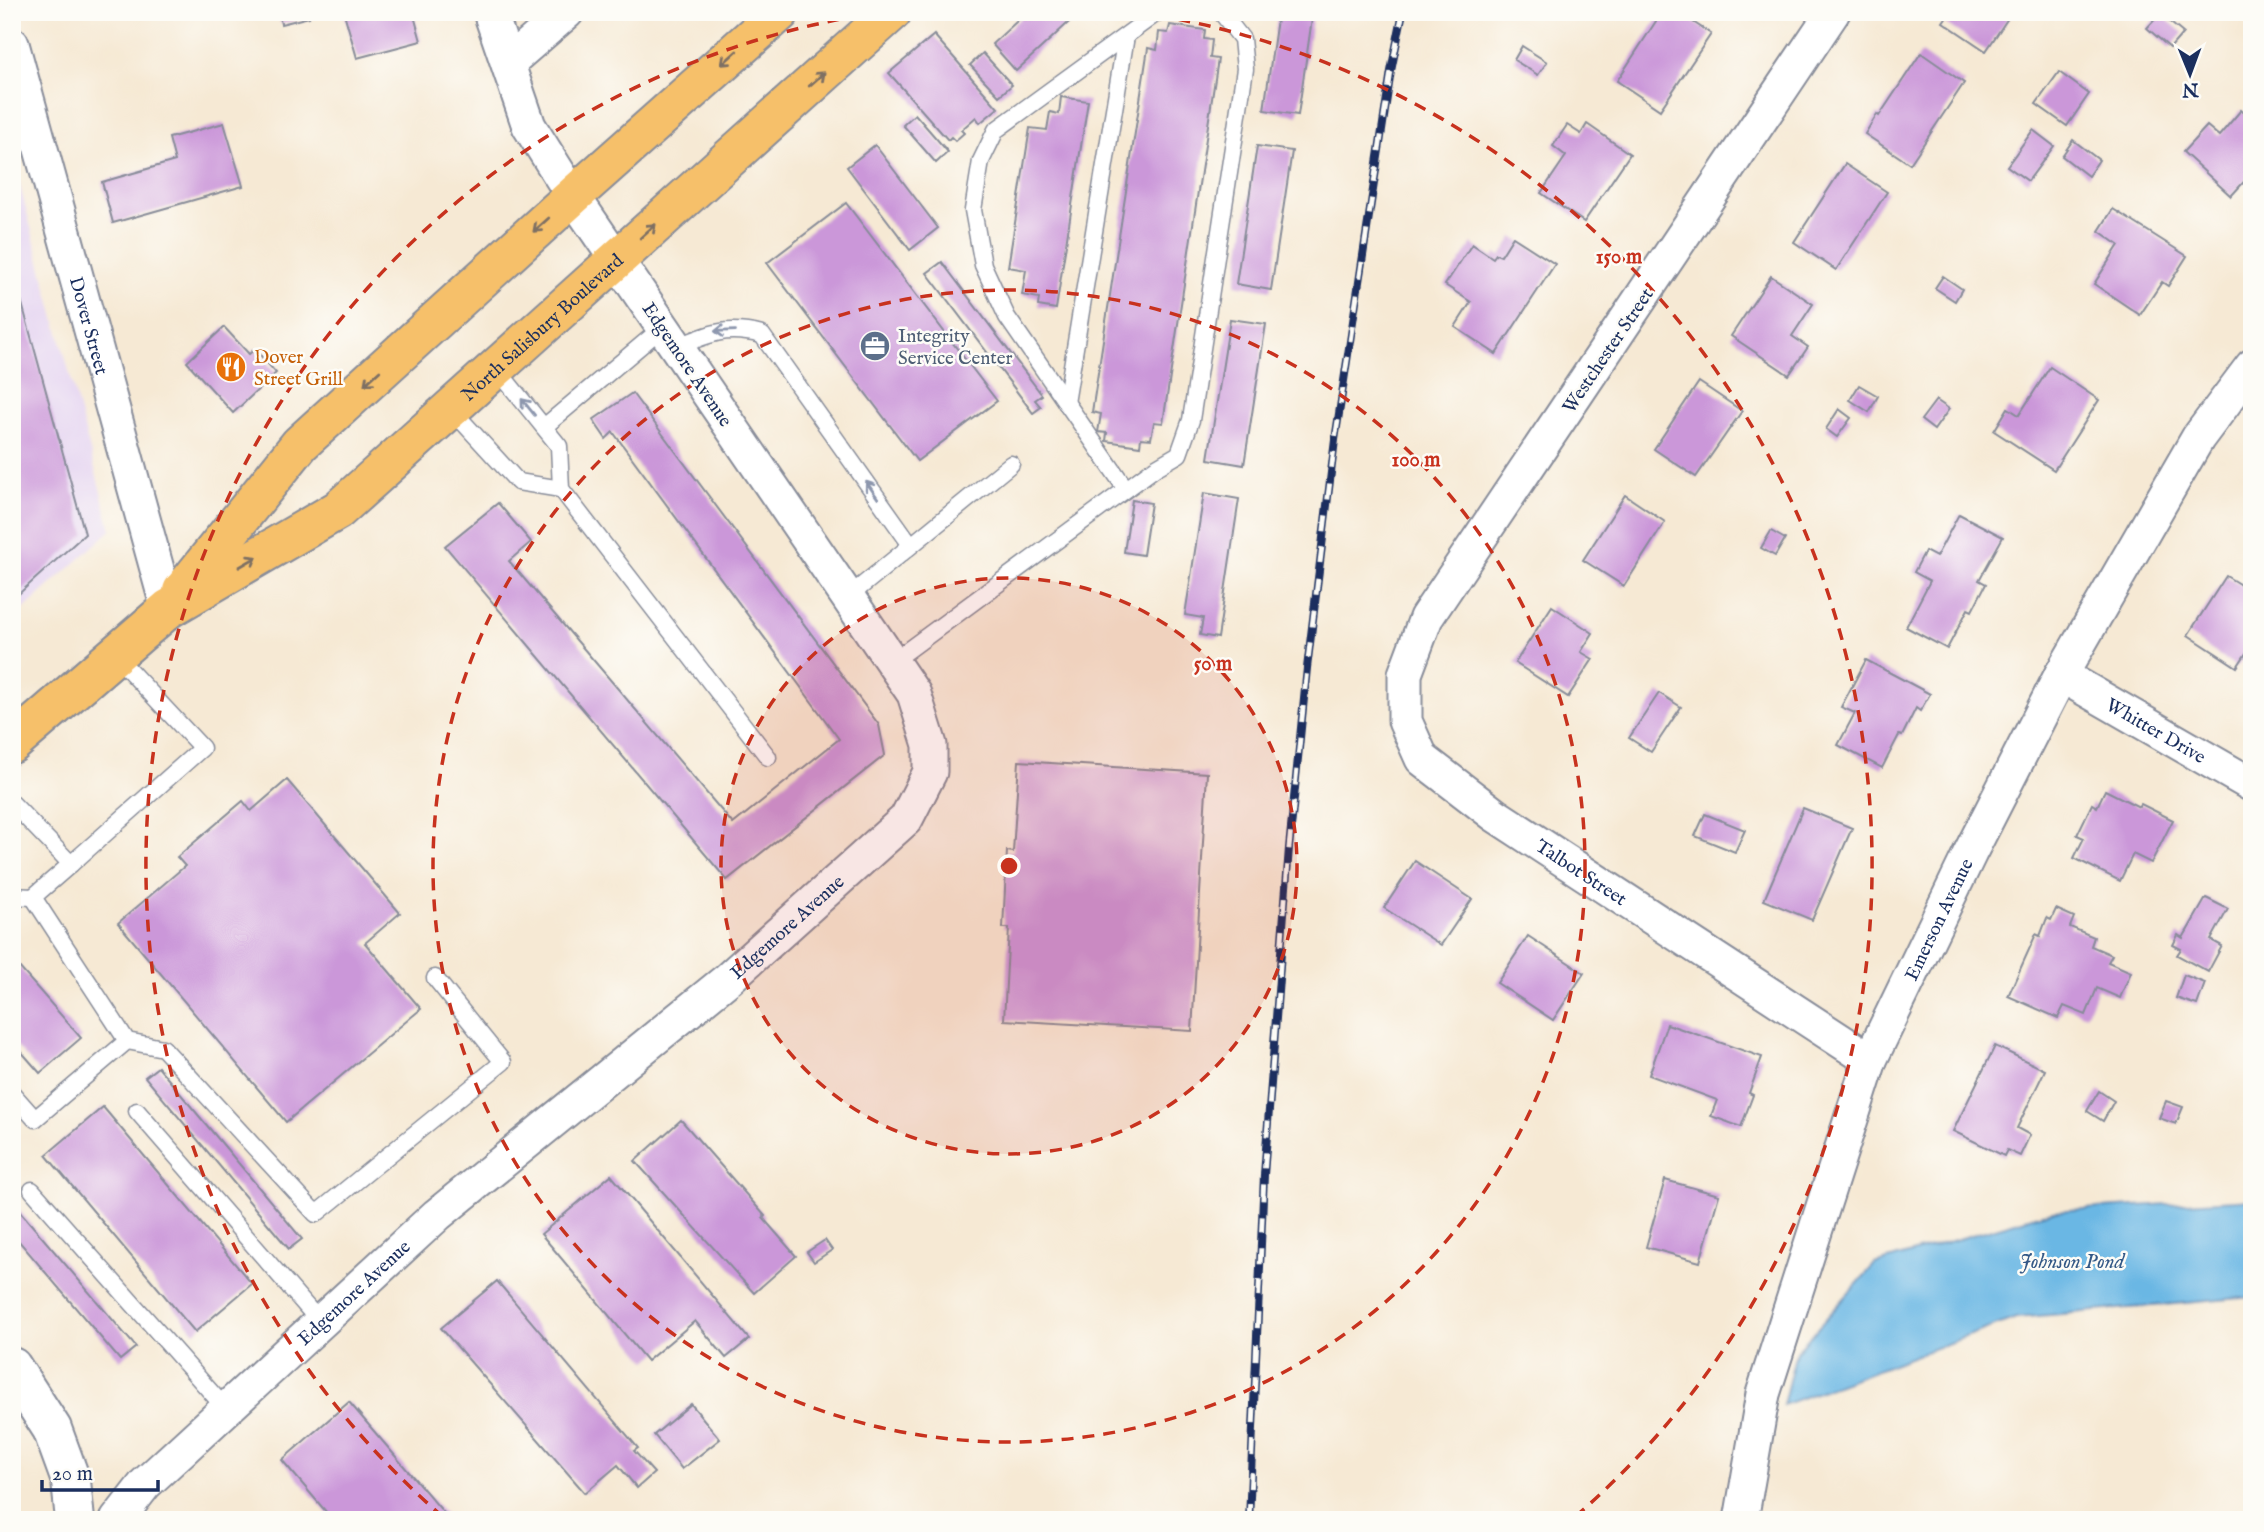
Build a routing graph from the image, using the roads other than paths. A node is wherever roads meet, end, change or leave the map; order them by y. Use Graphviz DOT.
graph roads {
  1 [pos="490,12"];
  2 [pos="567,12"];
  3 [pos="780,12"];
  4 [pos="892,12"];
  5 [pos="1158,12"];
  6 [pos="1221,12"];
  7 [pos="1833,12"];
  8 [pos="1126,36"];
  9 [pos="12,44"];
  10 [pos="508,63"];
  11 [pos="573,196"];
  12 [pos="616,259"];
  13 [pos="670,337"];
  14 [pos="2252,366"];
  15 [pos="496,368"];
  16 [pos="1066,402"];
  17 [pos="451,409"];
  18 [pos="544,427"];
  19 [pos="1011,464"];
  20 [pos="561,489"];
  21 [pos="1126,489"];
  22 [pos="911,545"];
  23 [pos="848,597"];
  24 [pos="167,609"];
  25 [pos="1426,618"];
  26 [pos="114,654"];
  27 [pos="892,662"];
  28 [pos="2061,675"];
  29 [pos="12,744"];
  30 [pos="768,757"];
  31 [pos="2252,785"];
  32 [pos="12,803"];
  33 [pos="71,864"];
  34 [pos="12,896"];
  35 [pos="33,897"];
  36 [pos="436,978"];
  37 [pos="127,1041"];
  38 [pos="1870,1060"];
  39 [pos="12,1093"];
  40 [pos="137,1111"];
  41 [pos="32,1190"];
  42 [pos="320,1322"];
  43 [pos="12,1367"];
  44 [pos="226,1409"];
  45 [pos="75,1520"];
  46 [pos="117,1520"];
  47 [pos="1741,1520"];
  1 -- 10 [label="street, Edgemore Avenue"];
  2 -- 10 [label="street"];
  3 -- 11 [label="main road, North Salisbury Boulevard, one-way"];
  12 -- 4 [label="main road, North Salisbury Boulevard, one-way"];
  5 -- 8 [label="lane"];
  6 -- 21 [label="lane"];
  7 -- 25 [label="street, Westchester Street"];
  8 -- 16 [label="lane"];
  8 -- 16 [label="lane"];
  9 -- 24 [label="street, Dover Street"];
  10 -- 11 [label="street, Edgemore Avenue"];
  11 -- 12 [label="street, Edgemore Avenue"];
  11 -- 24 [label="main road, North Salisbury Boulevard, one-way"];
  12 -- 13 [label="street, Edgemore Avenue"];
  12 -- 15 [label="main road, North Salisbury Boulevard"];
  13 -- 18 [label="lane"];
  22 -- 13 [label="lane, one-way"];
  13 -- 23 [label="street, Edgemore Avenue"];
  14 -- 28 [label="street, Emerson Avenue"];
  15 -- 17 [label="main road, North Salisbury Boulevard"];
  18 -- 15 [label="lane, one-way"];
  16 -- 21 [label="lane"];
  17 -- 20 [label="lane"];
  24 -- 17 [label="main road, North Salisbury Boulevard, one-way"];
  18 -- 20 [label="lane"];
  19 -- 22 [label="lane"];
  20 -- 30 [label="lane"];
  21 -- 27 [label="lane"];
  22 -- 23 [label="lane"];
  23 -- 27 [label="street, Edgemore Avenue"];
  24 -- 26 [label="main road, North Salisbury Boulevard"];
  25 -- 38 [label="street, Talbot Street"];
  26 -- 29 [label="main road, North Salisbury Boulevard"];
  26 -- 33 [label="lane"];
  27 -- 42 [label="street, Edgemore Avenue"];
  28 -- 31 [label="street, Whitter Drive"];
  28 -- 38 [label="street, Emerson Avenue"];
  32 -- 33 [label="lane"];
  33 -- 35 [label="lane"];
  34 -- 35 [label="lane"];
  35 -- 37 [label="lane"];
  36 -- 37 [label="lane"];
  37 -- 39 [label="lane"];
  38 -- 47 [label="street, Emerson Avenue"];
  40 -- 42 [label="lane"];
  41 -- 44 [label="lane"];
  42 -- 44 [label="street, Edgemore Avenue"];
  43 -- 45 [label="street"];
  44 -- 46 [label="street, Edgemore Avenue"];
}
